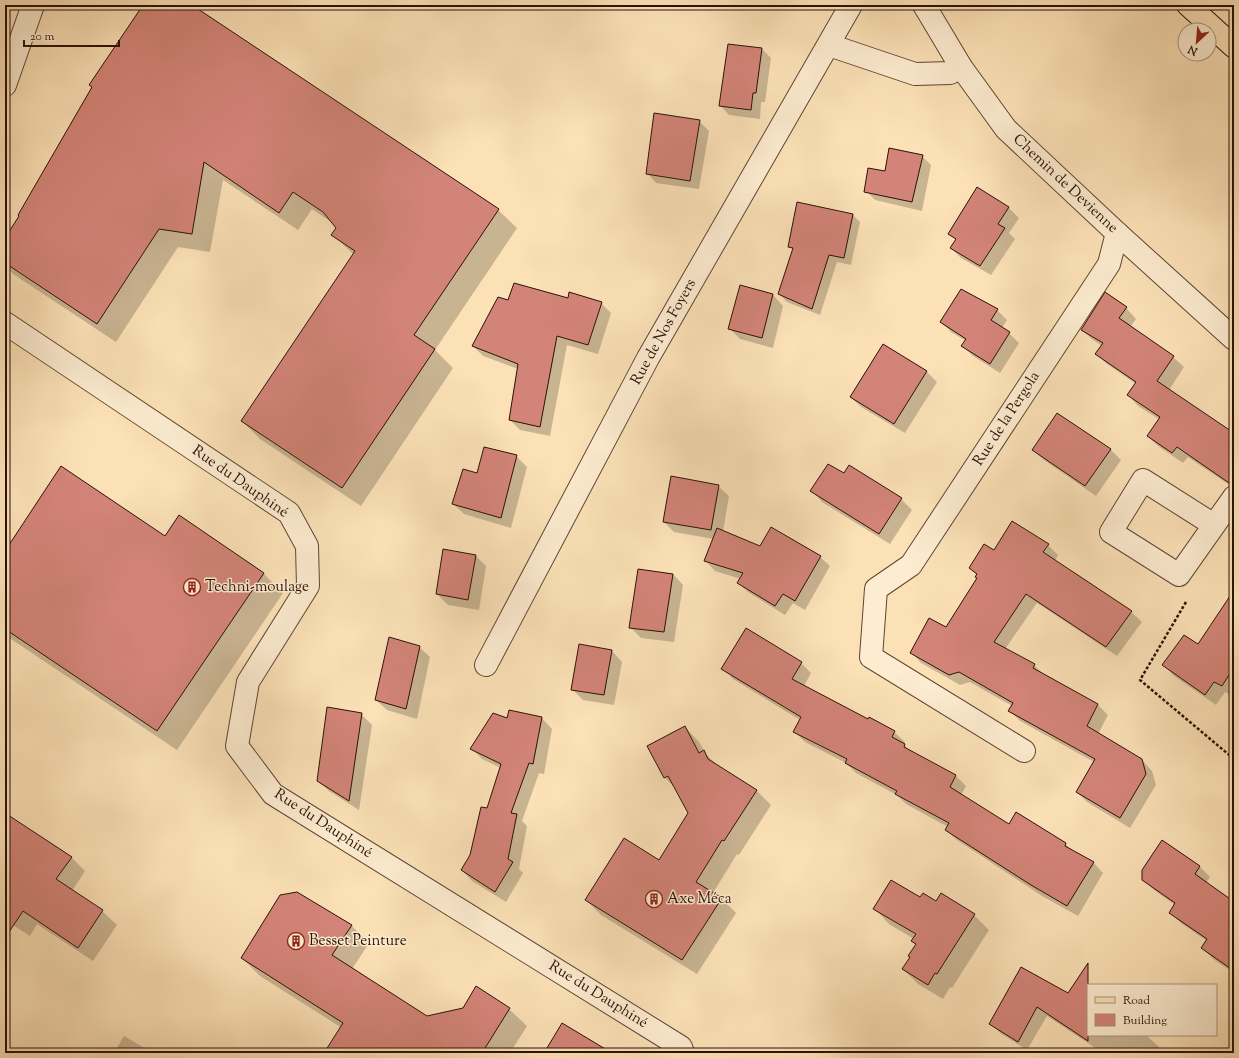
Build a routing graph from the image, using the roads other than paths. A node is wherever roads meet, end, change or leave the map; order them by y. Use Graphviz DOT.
graph roads {
  1 [pos="33,5"];
  2 [pos="851,5"];
  3 [pos="924,5"];
  4 [pos="1188,5"];
  5 [pos="829,45"];
  6 [pos="1234,47"];
  7 [pos="961,67"];
  8 [pos="5,85"];
  9 [pos="1117,232"];
  10 [pos="5,322"];
  11 [pos="1234,339"];
  12 [pos="1234,497"];
  13 [pos="1214,525"];
  14 [pos="486,665"];
  15 [pos="1024,751"];
  16 [pos="683,1053"];
  1 -- 8 [label="street"];
  2 -- 5 [label="street, Rue de Nos Foyers"];
  3 -- 7 [label="street, Chemin de Devienne"];
  4 -- 6 [label="main road"];
  5 -- 7 [label="street"];
  5 -- 14 [label="street, Rue de Nos Foyers"];
  7 -- 9 [label="street, Chemin de Devienne"];
  9 -- 11 [label="street, Chemin de Devienne"];
  9 -- 15 [label="street, Rue de la Pergola"];
  10 -- 16 [label="street, Rue du Dauphiné"];
  12 -- 13 [label="street"];
  13 -- 13 [label="street"];
}
